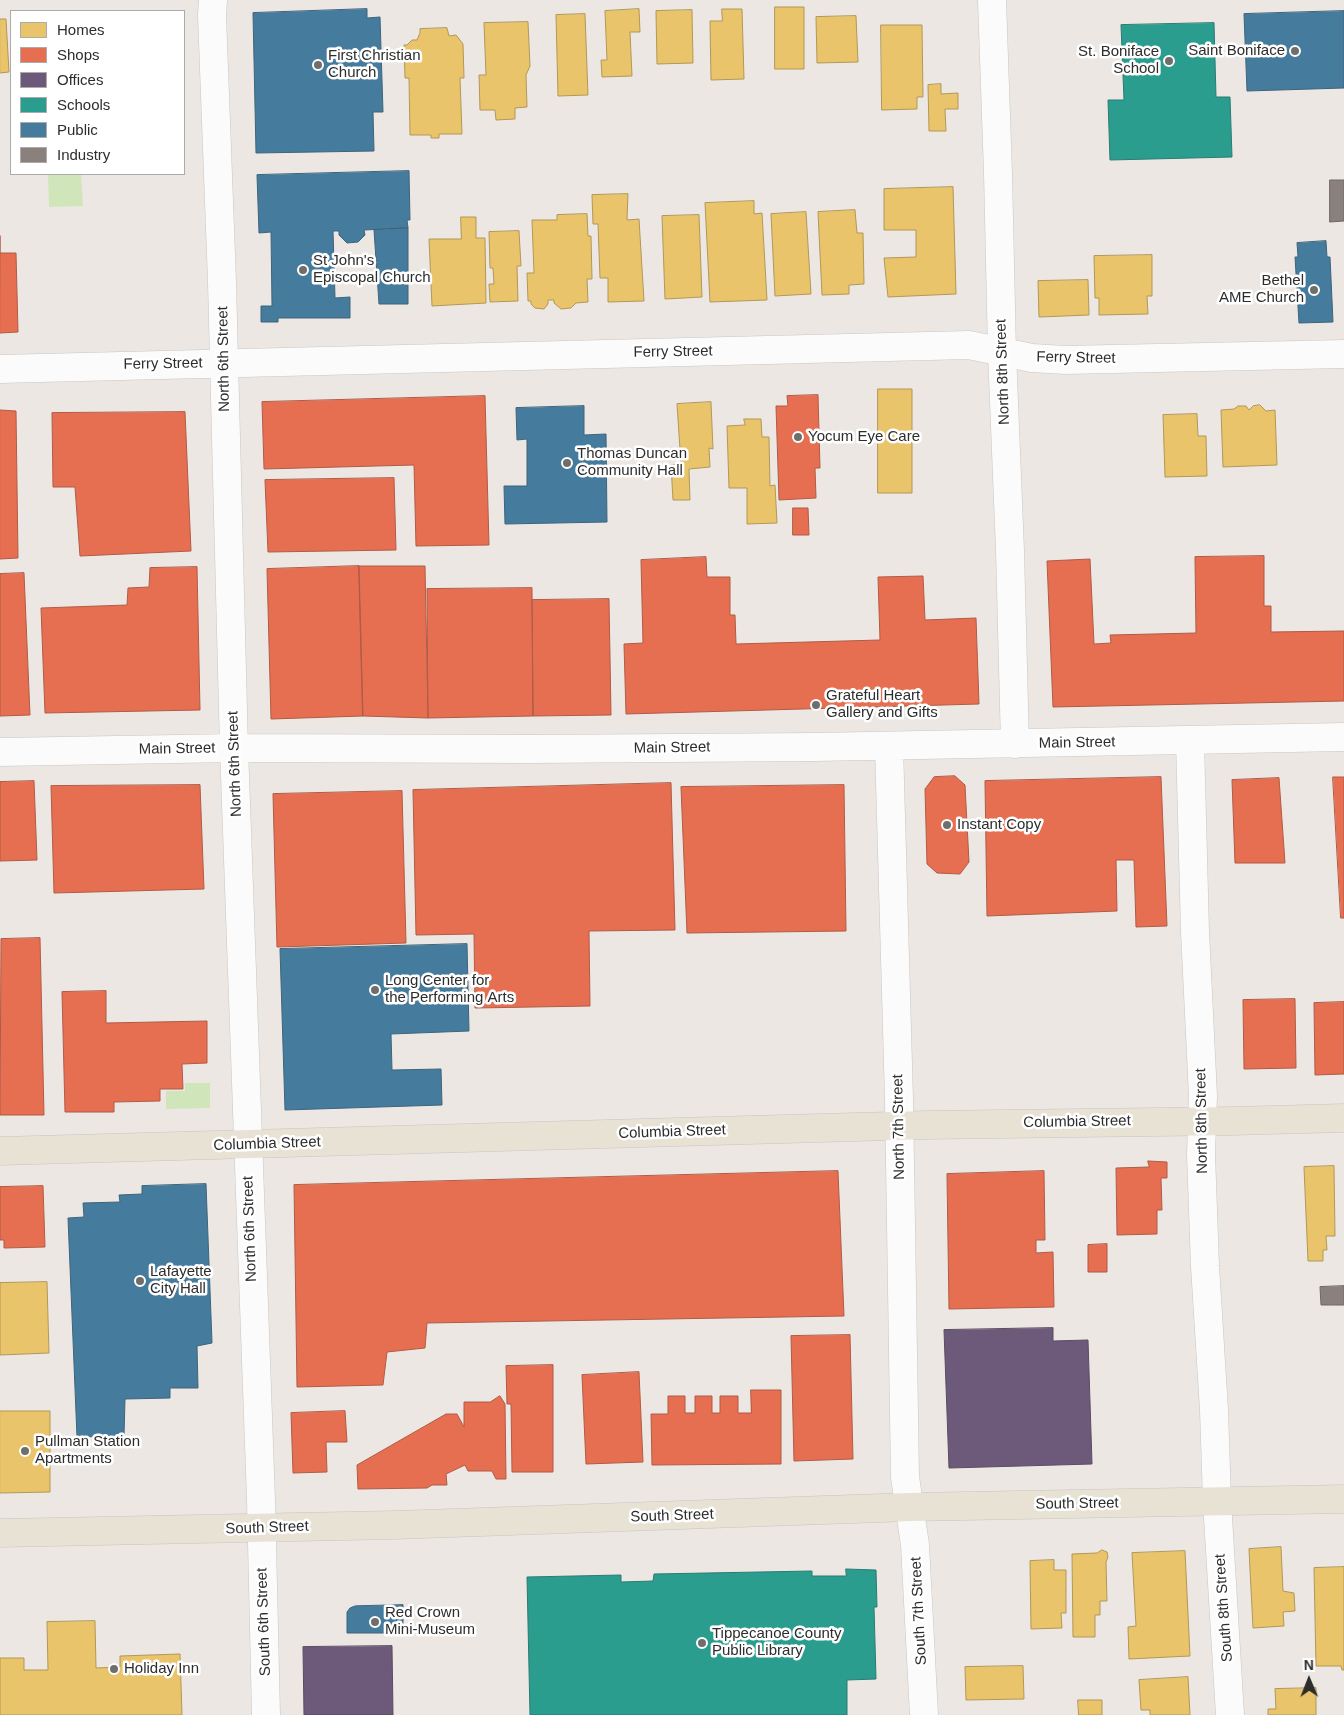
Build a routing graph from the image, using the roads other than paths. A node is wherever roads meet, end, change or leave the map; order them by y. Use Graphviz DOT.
graph roads {
  1 [pos="213,0"];
  2 [pos="992,0"];
  3 [pos="1002,352"];
  4 [pos="1344,354"];
  5 [pos="224,363"];
  6 [pos="0,369"];
  7 [pos="1344,737"];
  8 [pos="1190,741"];
  9 [pos="1015,744"];
  10 [pos="889,746"];
  11 [pos="234,748"];
  12 [pos="0,752"];
  13 [pos="1344,1118"];
  14 [pos="1202,1121"];
  15 [pos="899,1126"];
  16 [pos="247,1145"];
  17 [pos="0,1151"];
  18 [pos="1344,1499"];
  19 [pos="1217,1501"];
  20 [pos="910,1508"];
  21 [pos="262,1528"];
  22 [pos="0,1533"];
  23 [pos="266,1715"];
  24 [pos="924,1715"];
  25 [pos="1230,1715"];
  1 -- 5 [label="street, North 6th Street"];
  2 -- 3 [label="street, North 8th Street"];
  3 -- 4 [label="street, Ferry Street"];
  3 -- 5 [label="street, Ferry Street"];
  3 -- 9 [label="street, North 8th Street"];
  5 -- 6 [label="street, Ferry Street"];
  5 -- 11 [label="street, North 6th Street"];
  7 -- 8 [label="street, Main Street"];
  8 -- 9 [label="street, Main Street"];
  8 -- 14 [label="street, North 8th Street"];
  9 -- 10 [label="street, Main Street"];
  10 -- 11 [label="street, Main Street"];
  10 -- 15 [label="street, North 7th Street"];
  11 -- 12 [label="street, Main Street"];
  11 -- 16 [label="street, North 6th Street"];
  13 -- 14 [label="main road, Columbia Street"];
  14 -- 15 [label="main road, Columbia Street"];
  14 -- 19 [label="street, North 8th Street"];
  15 -- 16 [label="main road, Columbia Street"];
  15 -- 20 [label="street, North 7th Street"];
  16 -- 17 [label="main road, Columbia Street"];
  16 -- 21 [label="street, North 6th Street"];
  18 -- 19 [label="main road, South Street"];
  19 -- 20 [label="main road, South Street"];
  19 -- 25 [label="street, South 8th Street"];
  20 -- 21 [label="main road, South Street"];
  20 -- 24 [label="street, South 7th Street"];
  21 -- 22 [label="main road, South Street"];
  21 -- 23 [label="street, South 6th Street"];
}
